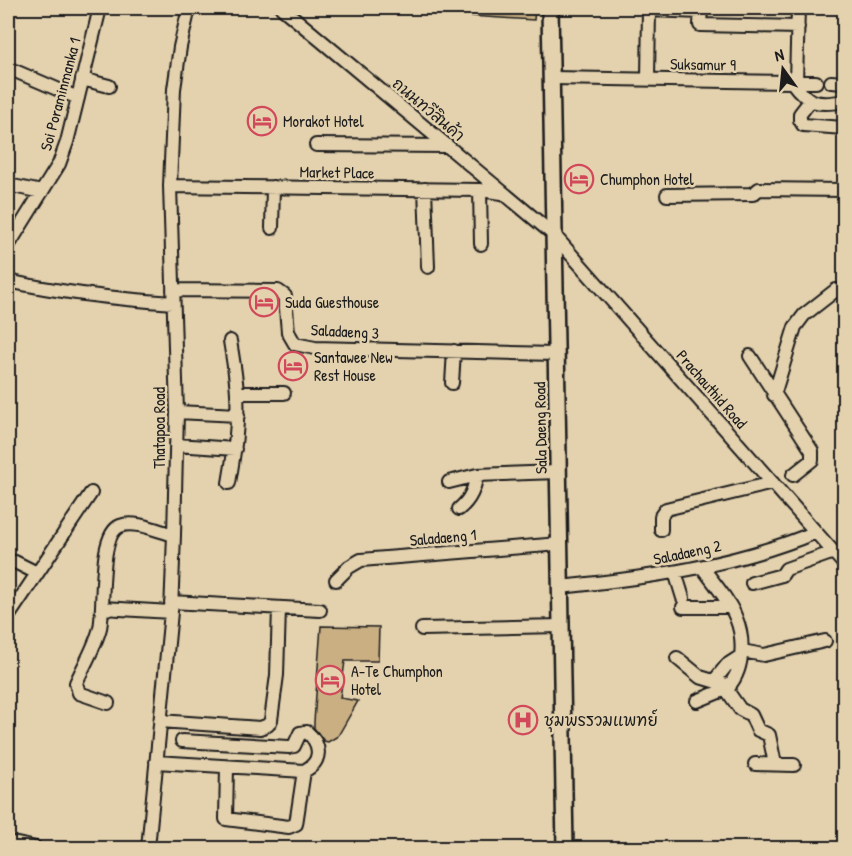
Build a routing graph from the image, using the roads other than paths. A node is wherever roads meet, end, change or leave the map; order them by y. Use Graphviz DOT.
graph roads {
  1 [pos="100,8"];
  2 [pos="189,8"];
  3 [pos="282,8"];
  4 [pos="550,8"];
  5 [pos="798,8"];
  6 [pos="649,9"];
  7 [pos="701,10"];
  8 [pos="798,27"];
  9 [pos="8,68"];
  10 [pos="552,78"];
  11 [pos="82,79"];
  12 [pos="648,80"];
  13 [pos="794,82"];
  14 [pos="816,82"];
  15 [pos="831,82"];
  16 [pos="844,83"];
  17 [pos="109,86"];
  18 [pos="78,98"];
  19 [pos="810,101"];
  20 [pos="844,101"];
  21 [pos="844,128"];
  22 [pos="316,145"];
  23 [pos="447,146"];
  24 [pos="8,185"];
  25 [pos="170,186"];
  26 [pos="273,187"];
  27 [pos="425,189"];
  28 [pos="480,190"];
  29 [pos="844,190"];
  30 [pos="42,192"];
  31 [pos="504,193"];
  32 [pos="667,195"];
  33 [pos="272,228"];
  34 [pos="554,236"];
  35 [pos="481,244"];
  36 [pos="8,246"];
  37 [pos="428,267"];
  38 [pos="8,281"];
  39 [pos="836,290"];
  40 [pos="173,297"];
  41 [pos="230,341"];
  42 [pos="454,351"];
  43 [pos="556,354"];
  44 [pos="750,356"];
  45 [pos="452,383"];
  46 [pos="237,393"];
  47 [pos="284,393"];
  48 [pos="774,395"];
  49 [pos="177,412"];
  50 [pos="238,415"];
  51 [pos="176,445"];
  52 [pos="235,449"];
  53 [pos="558,472"];
  54 [pos="477,475"];
  55 [pos="449,482"];
  56 [pos="783,482"];
  57 [pos="229,483"];
  58 [pos="91,493"];
  59 [pos="459,508"];
  60 [pos="661,530"];
  61 [pos="816,532"];
  62 [pos="174,535"];
  63 [pos="560,544"];
  64 [pos="834,552"];
  65 [pos="8,561"];
  66 [pos="844,564"];
  67 [pos="702,567"];
  68 [pos="675,572"];
  69 [pos="37,573"];
  70 [pos="336,580"];
  71 [pos="752,583"];
  72 [pos="560,587"];
  73 [pos="171,607"];
  74 [pos="730,607"];
  75 [pos="103,608"];
  76 [pos="279,608"];
  77 [pos="320,610"];
  78 [pos="8,618"];
  79 [pos="561,626"];
  80 [pos="422,629"];
  81 [pos="825,641"];
  82 [pos="741,653"];
  83 [pos="676,658"];
  84 [pos="714,681"];
  85 [pos="728,687"];
  86 [pos="697,700"];
  87 [pos="108,703"];
  88 [pos="160,721"];
  89 [pos="222,739"];
  90 [pos="182,741"];
  91 [pos="156,762"];
  92 [pos="755,764"];
  93 [pos="775,764"];
  94 [pos="794,765"];
  95 [pos="223,766"];
  96 [pos="304,771"];
  97 [pos="8,842"];
  98 [pos="36,849"];
  99 [pos="148,849"];
  100 [pos="565,849"];
  1 -- 11 [label="street, Soi Poraminmanka 1"];
  2 -- 25 [label="street, Thatapoa Road"];
  3 -- 23 [label="street, ถนนทวีสินค้า"];
  4 -- 10 [label="main road, Sala Daeng Road"];
  5 -- 8 [label="street"];
  6 -- 7 [label="street"];
  6 -- 12 [label="street"];
  7 -- 8 [label="street"];
  8 -- 13 [label="street"];
  9 -- 18 [label="street"];
  10 -- 12 [label="street, Suksamur 9"];
  10 -- 34 [label="main road, Sala Daeng Road"];
  11 -- 17 [label="street"];
  11 -- 18 [label="street, Soi Poraminmanka 1"];
  12 -- 13 [label="street, Suksamur 9"];
  13 -- 14 [label="street, Suksamur 9"];
  13 -- 19 [label="street"];
  15 -- 16 [label="street"];
  18 -- 30 [label="street, Soi Poraminmanka 1"];
  19 -- 20 [label="street"];
  19 -- 21 [label="street"];
  22 -- 23 [label="street"];
  23 -- 31 [label="street, ถนนทวีสินค้า"];
  24 -- 30 [label="street"];
  25 -- 26 [label="street, Market Place"];
  25 -- 40 [label="street, Thatapoa Road"];
  26 -- 27 [label="street, Market Place"];
  26 -- 33 [label="street"];
  27 -- 28 [label="street, Market Place"];
  27 -- 37 [label="street"];
  28 -- 31 [label="street, Market Place"];
  28 -- 35 [label="street"];
  29 -- 32 [label="street"];
  30 -- 36 [label="street, Soi Poraminmanka 1"];
  31 -- 34 [label="street, ถนนทวีสินค้า"];
  34 -- 43 [label="main road, Sala Daeng Road"];
  34 -- 56 [label="street, Prachauthid Road"];
  38 -- 40 [label="street"];
  39 -- 48 [label="street"];
  40 -- 42 [label="street, Saladaeng 3"];
  40 -- 49 [label="street, Thatapoa Road"];
  41 -- 46 [label="street"];
  42 -- 43 [label="street, Saladaeng 3"];
  42 -- 45 [label="street"];
  43 -- 53 [label="main road, Sala Daeng Road"];
  44 -- 48 [label="street"];
  46 -- 47 [label="street"];
  46 -- 50 [label="street"];
  48 -- 56 [label="street"];
  49 -- 50 [label="street"];
  49 -- 51 [label="street, Thatapoa Road"];
  50 -- 52 [label="street"];
  51 -- 52 [label="street"];
  51 -- 62 [label="street, Thatapoa Road"];
  52 -- 57 [label="street"];
  53 -- 54 [label="street"];
  53 -- 63 [label="main road, Sala Daeng Road"];
  54 -- 55 [label="street"];
  54 -- 59 [label="street"];
  56 -- 60 [label="street"];
  56 -- 61 [label="street, Prachauthid Road"];
  58 -- 69 [label="street"];
  61 -- 64 [label="street, Prachauthid Road"];
  61 -- 67 [label="street, Saladaeng 2"];
  62 -- 73 [label="street, Thatapoa Road"];
  62 -- 75 [label="street"];
  63 -- 70 [label="street, Saladaeng 1"];
  63 -- 72 [label="main road, Sala Daeng Road"];
  64 -- 66 [label="street, Prachauthid Road"];
  64 -- 71 [label="street"];
  65 -- 69 [label="street"];
  67 -- 68 [label="street, Saladaeng 2"];
  67 -- 74 [label="street"];
  68 -- 72 [label="street, Saladaeng 2"];
  68 -- 74 [label="street"];
  69 -- 78 [label="street"];
  72 -- 79 [label="main road, Sala Daeng Road"];
  73 -- 75 [label="street"];
  73 -- 76 [label="street"];
  73 -- 88 [label="street, Thatapoa Road"];
  74 -- 82 [label="street"];
  75 -- 87 [label="street"];
  76 -- 77 [label="street"];
  76 -- 88 [label="street"];
  79 -- 80 [label="street"];
  79 -- 100 [label="main road, Sala Daeng Road"];
  81 -- 82 [label="street"];
  82 -- 84 [label="street"];
  82 -- 85 [label="street"];
  83 -- 84 [label="street"];
  84 -- 85 [label="street"];
  85 -- 86 [label="street"];
  85 -- 93 [label="street"];
  88 -- 91 [label="street, Thatapoa Road"];
  89 -- 90 [label="street"];
  89 -- 95 [label="street"];
  89 -- 96 [label="street"];
  91 -- 95 [label="street"];
  91 -- 99 [label="street, Thatapoa Road"];
  92 -- 93 [label="street"];
  93 -- 94 [label="street"];
  95 -- 96 [label="street"];
  95 -- 96 [label="street"];
  97 -- 98 [label="street"];
}
